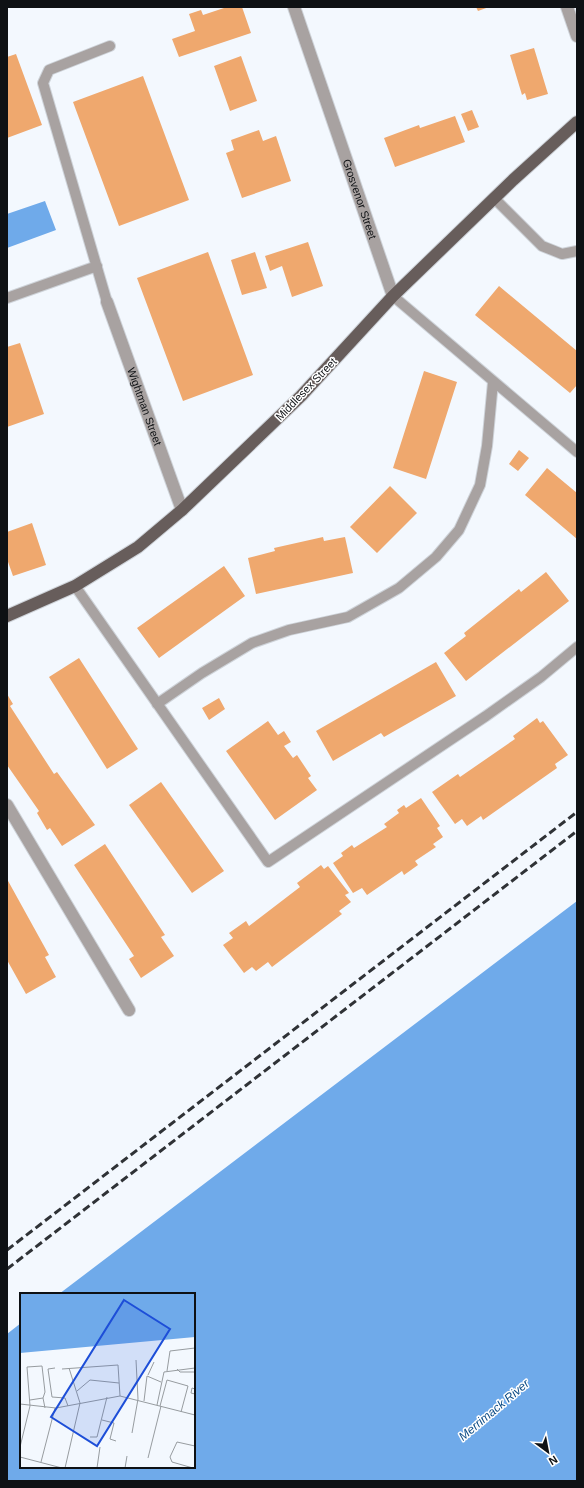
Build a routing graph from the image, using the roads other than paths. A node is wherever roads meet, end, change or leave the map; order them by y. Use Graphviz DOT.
graph roads {
  1 [pos="294,7"];
  2 [pos="567,7"];
  3 [pos="577,36"];
  4 [pos="110,46"];
  5 [pos="577,122"];
  6 [pos="494,198"];
  7 [pos="577,251"];
  8 [pos="97,266"];
  9 [pos="393,296"];
  10 [pos="7,298"];
  11 [pos="107,302"];
  12 [pos="494,382"];
  13 [pos="577,452"];
  14 [pos="182,510"];
  15 [pos="75,586"];
  16 [pos="7,616"];
  17 [pos="577,647"];
  18 [pos="157,704"];
  19 [pos="7,805"];
  20 [pos="129,1010"];
  1 -- 9 [label="street, Grosvenor Street"];
  2 -- 3 [label="street"];
  4 -- 8 [label="lane"];
  5 -- 6 [label="main road, Middlesex Street"];
  6 -- 7 [label="lane"];
  6 -- 9 [label="main road, Middlesex Street"];
  8 -- 10 [label="lane"];
  8 -- 11 [label="lane"];
  9 -- 12 [label="lane"];
  9 -- 14 [label="main road, Middlesex Street"];
  11 -- 14 [label="street, Wightman Street"];
  12 -- 13 [label="lane"];
  12 -- 18 [label="lane"];
  14 -- 15 [label="main road, Middlesex Street"];
  15 -- 16 [label="main road, Middlesex Street"];
  15 -- 18 [label="lane"];
  17 -- 18 [label="lane"];
  19 -- 20 [label="street"];
}
